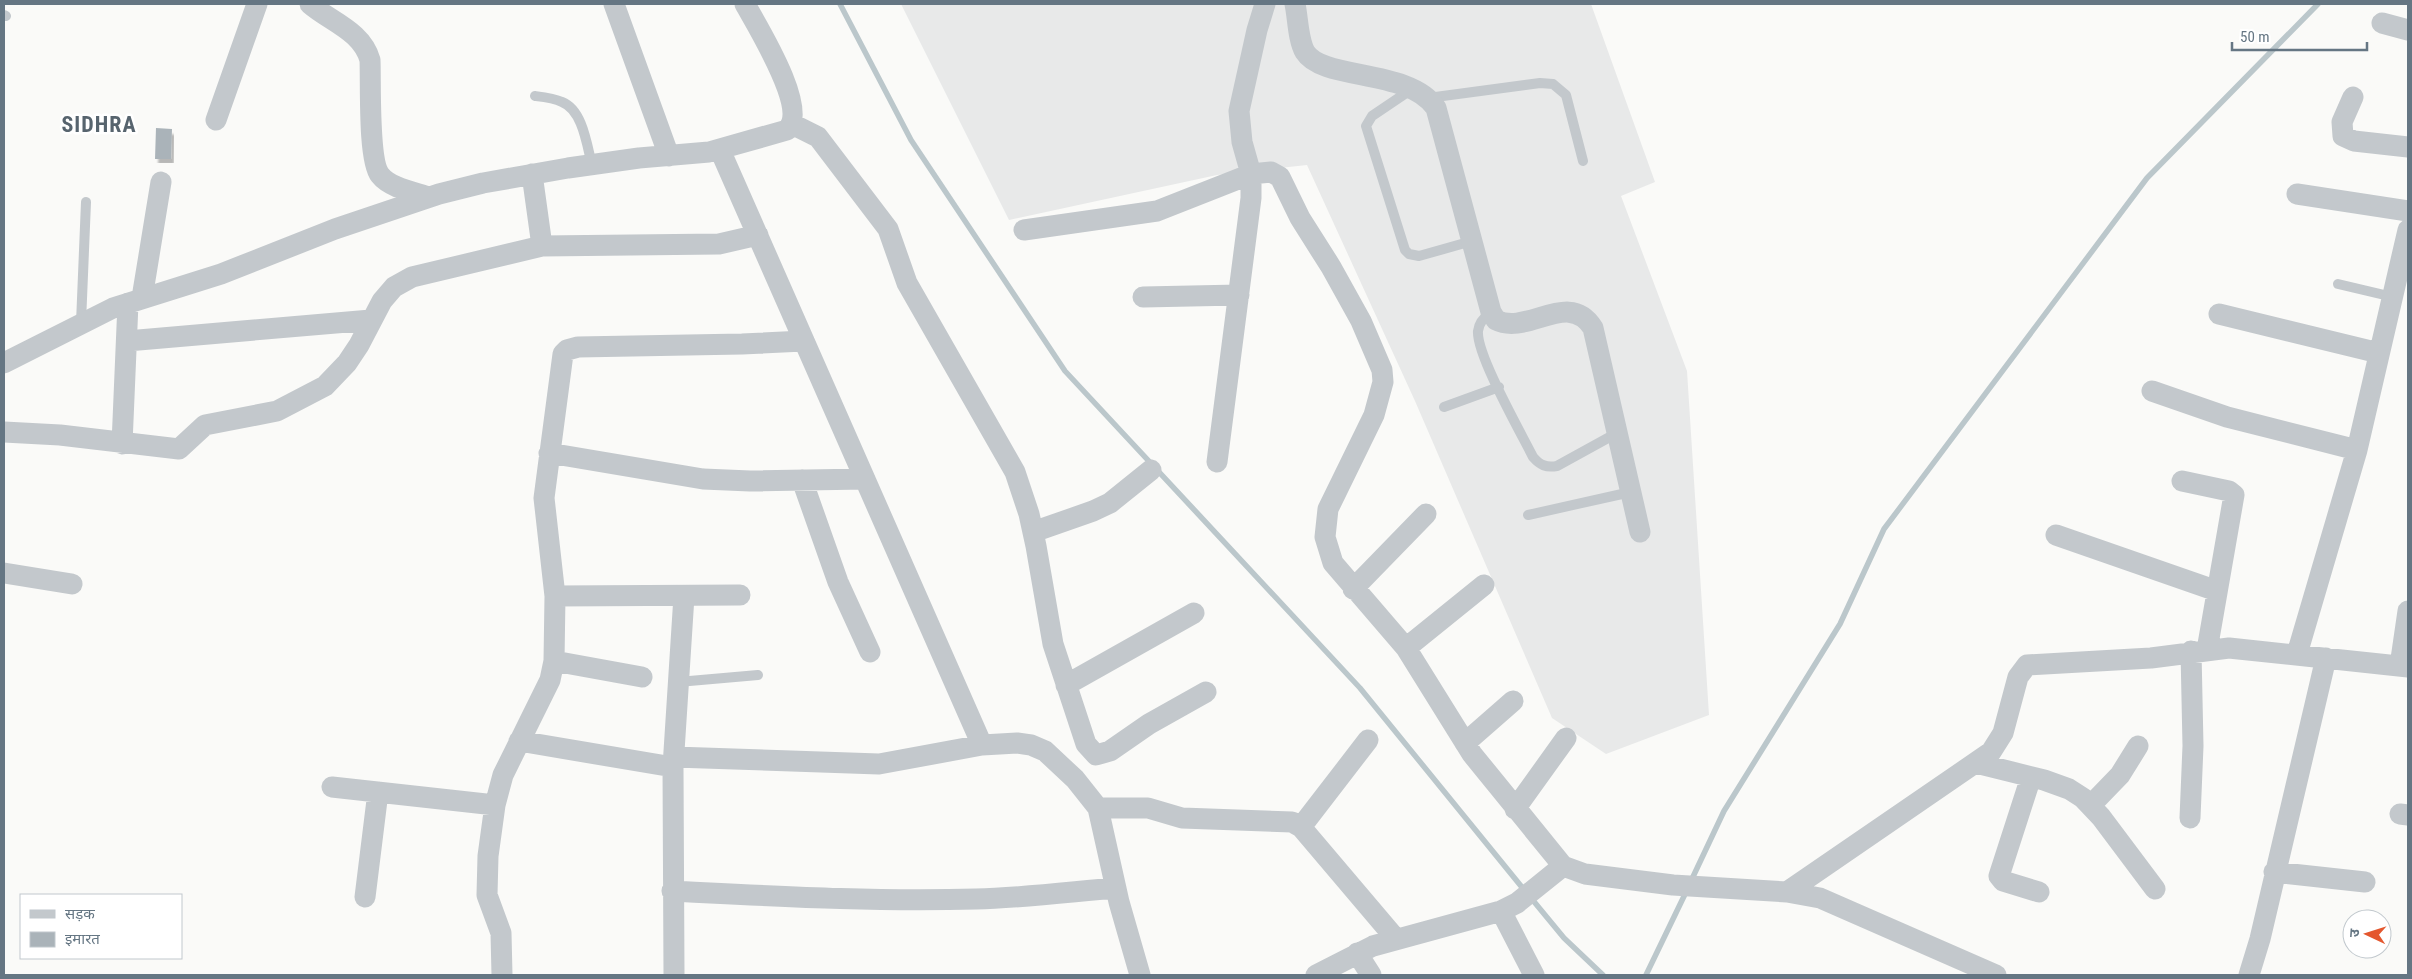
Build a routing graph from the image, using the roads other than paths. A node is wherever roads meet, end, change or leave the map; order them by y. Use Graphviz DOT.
graph roads {
  1 [pos="257,4"];
  2 [pos="310,4"];
  3 [pos="614,4"];
  4 [pos="745,4"];
  5 [pos="1265,4"];
  6 [pos="1295,4"];
  7 [pos="2382,23"];
  8 [pos="2408,30"];
  9 [pos="1420,93"];
  10 [pos="535,96"];
  11 [pos="2353,97"];
  12 [pos="216,120"];
  13 [pos="792,124"];
  14 [pos="2408,147"];
  15 [pos="720,150"];
  16 [pos="669,156"];
  17 [pos="1583,161"];
  18 [pos="592,165"];
  19 [pos="532,174"];
  20 [pos="1251,174"];
  21 [pos="161,182"];
  22 [pos="2297,194"];
  23 [pos="429,197"];
  24 [pos="86,202"];
  25 [pos="2408,212"];
  26 [pos="1024,230"];
  27 [pos="2408,230"];
  28 [pos="758,235"];
  29 [pos="1472,241"];
  30 [pos="542,246"];
  31 [pos="2338,284"];
  32 [pos="1239,294"];
  33 [pos="2393,297"];
  34 [pos="1143,298"];
  35 [pos="135,301"];
  36 [pos="1491,312"];
  37 [pos="2219,314"];
  38 [pos="371,320"];
  39 [pos="81,324"];
  40 [pos="127,341"];
  41 [pos="804,341"];
  42 [pos="2380,353"];
  43 [pos="4,363"];
  44 [pos="1498,387"];
  45 [pos="2152,391"];
  46 [pos="1444,407"];
  47 [pos="4,432"];
  48 [pos="1617,433"];
  49 [pos="122,444"];
  50 [pos="2357,450"];
  51 [pos="549,453"];
  52 [pos="1217,462"];
  53 [pos="1151,470"];
  54 [pos="865,478"];
  55 [pos="802,480"];
  56 [pos="2182,481"];
  57 [pos="1631,492"];
  58 [pos="1426,514"];
  59 [pos="1528,515"];
  60 [pos="1033,532"];
  61 [pos="1640,532"];
  62 [pos="2056,535"];
  63 [pos="4,573"];
  64 [pos="72,584"];
  65 [pos="1484,585"];
  66 [pos="1354,589"];
  67 [pos="2218,591"];
  68 [pos="740,595"];
  69 [pos="555,596"];
  70 [pos="684,596"];
  71 [pos="2408,611"];
  72 [pos="1194,613"];
  73 [pos="1406,648"];
  74 [pos="2199,651"];
  75 [pos="870,652"];
  76 [pos="2297,654"];
  77 [pos="2326,658"];
  78 [pos="554,661"];
  79 [pos="2404,666"];
  80 [pos="758,675"];
  81 [pos="642,677"];
  82 [pos="678,682"];
  83 [pos="1066,685"];
  84 [pos="1206,692"];
  85 [pos="1513,701"];
  86 [pos="1566,738"];
  87 [pos="1368,740"];
  88 [pos="519,741"];
  89 [pos="1465,743"];
  90 [pos="982,746"];
  91 [pos="2138,746"];
  92 [pos="674,762"];
  93 [pos="1976,763"];
  94 [pos="2031,777"];
  95 [pos="332,787"];
  96 [pos="378,792"];
  97 [pos="495,805"];
  98 [pos="2091,805"];
  99 [pos="1098,808"];
  100 [pos="1515,809"];
  101 [pos="2190,818"];
  102 [pos="1301,827"];
  103 [pos="1563,866"];
  104 [pos="2274,872"];
  105 [pos="2365,882"];
  106 [pos="1116,888"];
  107 [pos="2155,889"];
  108 [pos="672,891"];
  109 [pos="1787,892"];
  110 [pos="2039,892"];
  111 [pos="365,896"];
  112 [pos="1501,911"];
  113 [pos="1396,939"];
  114 [pos="1357,953"];
  115 [pos="502,975"];
  116 [pos="674,975"];
  117 [pos="1140,975"];
  118 [pos="1316,975"];
  119 [pos="1371,975"];
  120 [pos="1534,975"];
  121 [pos="1996,975"];
  122 [pos="2249,975"];
  1 -- 12 [label="street"];
  2 -- 23 [label="street"];
  3 -- 16 [label="street"];
  4 -- 13 [label="street"];
  5 -- 20 [label="street"];
  6 -- 9 [label="street"];
  7 -- 8 [label="street"];
  9 -- 17 [label="lane"];
  9 -- 29 [label="street"];
  9 -- 29 [label="lane"];
  10 -- 18 [label="lane"];
  11 -- 14 [label="street"];
  13 -- 15 [label="street"];
  13 -- 60 [label="street"];
  15 -- 16 [label="street"];
  15 -- 28 [label="street"];
  16 -- 18 [label="street"];
  18 -- 19 [label="street"];
  19 -- 23 [label="street"];
  19 -- 30 [label="street"];
  20 -- 26 [label="street"];
  20 -- 32 [label="street"];
  20 -- 66 [label="street"];
  21 -- 35 [label="street"];
  22 -- 25 [label="street"];
  23 -- 35 [label="street"];
  24 -- 39 [label="lane"];
  27 -- 33 [label="street"];
  28 -- 30 [label="street"];
  28 -- 41 [label="street"];
  29 -- 36 [label="street"];
  30 -- 38 [label="street"];
  31 -- 33 [label="lane"];
  32 -- 34 [label="street"];
  32 -- 52 [label="street"];
  33 -- 42 [label="street"];
  35 -- 39 [label="street"];
  35 -- 40 [label="street"];
  36 -- 44 [label="lane"];
  36 -- 48 [label="street"];
  37 -- 42 [label="street"];
  38 -- 40 [label="street"];
  38 -- 49 [label="street"];
  39 -- 43 [label="street"];
  40 -- 49 [label="street"];
  41 -- 51 [label="street"];
  41 -- 54 [label="street"];
  42 -- 50 [label="street"];
  44 -- 46 [label="lane"];
  44 -- 48 [label="lane"];
  45 -- 50 [label="street"];
  47 -- 49 [label="street"];
  48 -- 57 [label="street"];
  50 -- 76 [label="street"];
  51 -- 55 [label="street"];
  51 -- 69 [label="street"];
  53 -- 60 [label="street"];
  54 -- 55 [label="street"];
  54 -- 90 [label="street"];
  55 -- 75 [label="street"];
  56 -- 67 [label="street"];
  57 -- 59 [label="lane"];
  57 -- 61 [label="street"];
  58 -- 66 [label="street"];
  60 -- 83 [label="street"];
  62 -- 67 [label="street"];
  63 -- 64 [label="street"];
  65 -- 73 [label="street"];
  66 -- 73 [label="street"];
  67 -- 74 [label="street"];
  68 -- 70 [label="street"];
  69 -- 70 [label="street"];
  69 -- 78 [label="street"];
  70 -- 82 [label="street"];
  71 -- 79 [label="street"];
  72 -- 83 [label="street"];
  73 -- 89 [label="street"];
  74 -- 76 [label="street"];
  74 -- 93 [label="street"];
  74 -- 101 [label="street"];
  76 -- 77 [label="street"];
  77 -- 79 [label="street"];
  77 -- 104 [label="street"];
  78 -- 81 [label="street"];
  78 -- 88 [label="street"];
  80 -- 82 [label="lane"];
  82 -- 92 [label="street"];
  83 -- 84 [label="street"];
  85 -- 89 [label="street"];
  86 -- 100 [label="street"];
  87 -- 102 [label="street"];
  88 -- 92 [label="street"];
  88 -- 97 [label="street"];
  89 -- 100 [label="street"];
  90 -- 92 [label="street"];
  90 -- 99 [label="street"];
  91 -- 98 [label="street"];
  92 -- 108 [label="street"];
  93 -- 94 [label="street"];
  93 -- 109 [label="street"];
  94 -- 98 [label="street"];
  94 -- 110 [label="street"];
  95 -- 96 [label="street"];
  96 -- 97 [label="street"];
  96 -- 111 [label="street"];
  97 -- 115 [label="street"];
  98 -- 107 [label="street"];
  99 -- 102 [label="street"];
  99 -- 106 [label="street"];
  100 -- 103 [label="street"];
  102 -- 113 [label="street"];
  103 -- 109 [label="street"];
  103 -- 112 [label="street"];
  104 -- 105 [label="street"];
  104 -- 122 [label="street"];
  106 -- 108 [label="street"];
  106 -- 117 [label="street"];
  108 -- 116 [label="street"];
  109 -- 121 [label="street"];
  112 -- 113 [label="street"];
  112 -- 120 [label="street"];
  113 -- 114 [label="street"];
  114 -- 118 [label="street"];
  114 -- 119 [label="street"];
}
